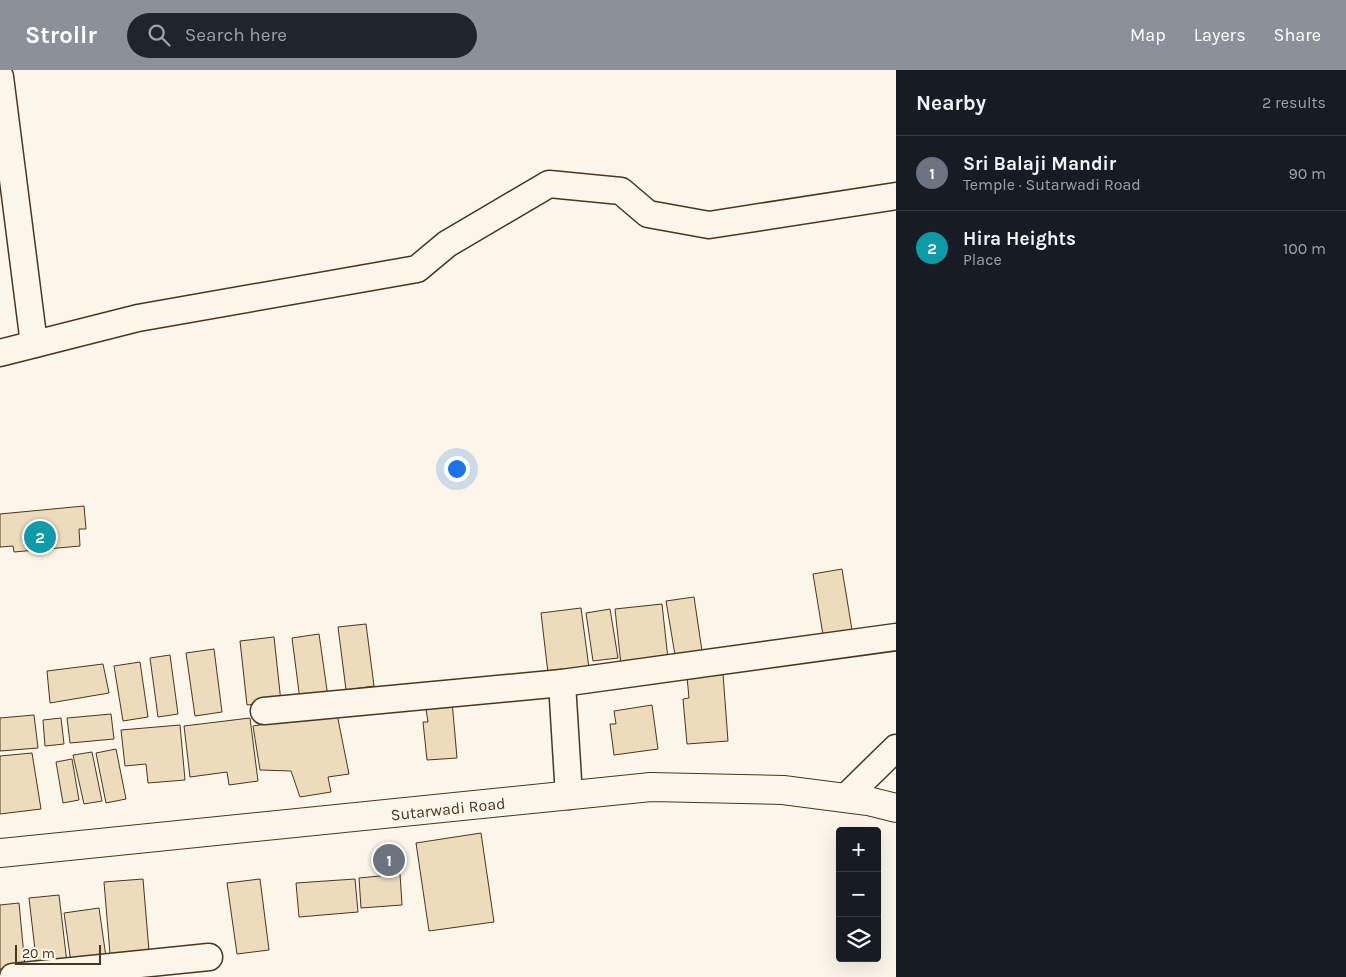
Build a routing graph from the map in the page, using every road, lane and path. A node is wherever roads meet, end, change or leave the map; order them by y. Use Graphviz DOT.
graph roads {
  1 [pos="0,77"];
  2 [pos="896,196"];
  3 [pos="34,344"];
  4 [pos="0,353"];
  5 [pos="896,637"];
  6 [pos="562,683"];
  7 [pos="264,711"];
  8 [pos="896,748"];
  9 [pos="569,796"];
  10 [pos="845,798"];
  11 [pos="896,808"];
  12 [pos="0,853"];
  13 [pos="209,957"];
  14 [pos="12,977"];
  1 -- 3 [label="street"];
  2 -- 3 [label="street"];
  3 -- 4 [label="street"];
  5 -- 6 [label="street"];
  6 -- 7 [label="street"];
  6 -- 9 [label="street"];
  8 -- 10 [label="street"];
  9 -- 10 [label="street, Sutarwadi Road"];
  9 -- 12 [label="street, Sutarwadi Road"];
  10 -- 11 [label="street, Sutarwadi Road"];
  13 -- 14 [label="street"];
}
